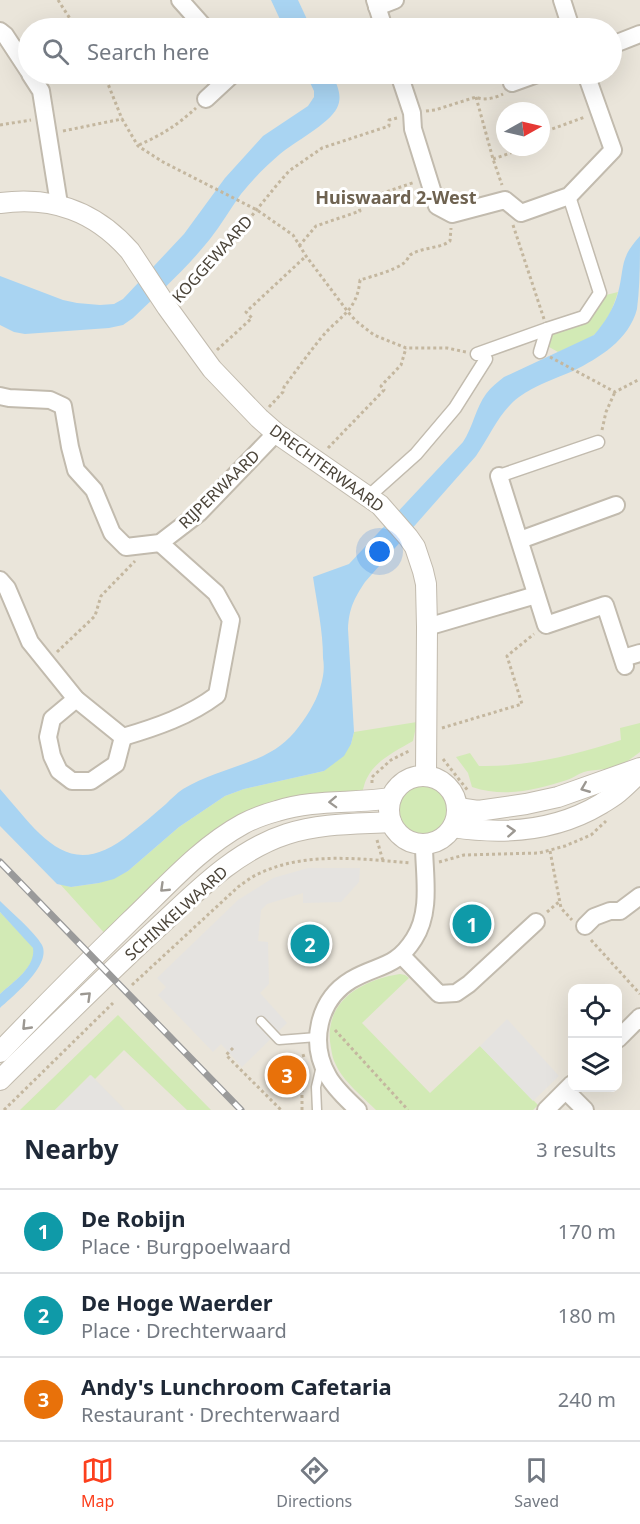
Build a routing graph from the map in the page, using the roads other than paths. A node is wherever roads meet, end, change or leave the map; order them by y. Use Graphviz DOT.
graph roads {
  1 [pos="180,0"];
  2 [pos="395,0"];
  3 [pos="562,0"];
  4 [pos="376,3"];
  5 [pos="196,18"];
  6 [pos="381,18"];
  7 [pos="568,18"];
  8 [pos="0,31"];
  9 [pos="640,34"];
  10 [pos="622,41"];
  11 [pos="18,55"];
  12 [pos="36,84"];
  13 [pos="222,84"];
  14 [pos="402,84"];
  15 [pos="590,84"];
  16 [pos="206,99"];
  17 [pos="569,196"];
  18 [pos="0,203"];
  19 [pos="58,204"];
  20 [pos="547,329"];
  21 [pos="540,352"];
  22 [pos="0,396"];
  23 [pos="276,433"];
  24 [pos="598,442"];
  25 [pos="499,476"];
  26 [pos="369,496"];
  27 [pos="616,505"];
  28 [pos="520,540"];
  29 [pos="156,544"];
  30 [pos="0,580"];
  31 [pos="536,595"];
  32 [pos="427,627"];
  33 [pos="640,653"];
  34 [pos="76,699"];
  35 [pos="123,737"];
  36 [pos="640,770"];
  37 [pos="426,775"];
  38 [pos="391,798"];
  39 [pos="458,808"];
  40 [pos="382,826"];
  41 [pos="453,827"];
  42 [pos="424,844"];
  43 [pos="640,896"];
  44 [pos="536,922"];
  45 [pos="583,927"];
  46 [pos="402,956"];
  47 [pos="640,1017"];
  48 [pos="261,1021"];
  49 [pos="619,1038"];
  50 [pos="319,1050"];
  51 [pos="0,1052"];
  52 [pos="0,1080"];
  53 [pos="568,1089"];
  54 [pos="572,1092"];
  55 [pos="351,1106"];
  56 [pos="317,1110"];
  57 [pos="546,1110"];
  58 [pos="585,1110"];
  1 -- 5 [label="street"];
  2 -- 4 [label="street"];
  3 -- 7 [label="street"];
  4 -- 6 [label="street"];
  8 -- 11 [label="street"];
  9 -- 10 [label="street"];
  12 -- 19 [label="street"];
  13 -- 16 [label="street"];
  14 -- 17 [label="street"];
  15 -- 17 [label="street"];
  17 -- 20 [label="street"];
  18 -- 19 [label="street"];
  19 -- 23 [label="street, DRECHTERWAARD"];
  20 -- 21 [label="street"];
  20 -- 26 [label="street"];
  22 -- 29 [label="street"];
  23 -- 26 [label="street, DRECHTERWAARD"];
  23 -- 29 [label="street, RIJPERWAARD"];
  24 -- 25 [label="street"];
  25 -- 28 [label="street"];
  26 -- 32 [label="street, DRECHTERWAARD"];
  27 -- 28 [label="street"];
  28 -- 31 [label="street"];
  29 -- 35 [label="street"];
  30 -- 34 [label="street"];
  31 -- 32 [label="street"];
  31 -- 33 [label="street"];
  32 -- 37 [label="street, DRECHTERWAARD"];
  34 -- 35 [label="street"];
  34 -- 35 [label="street"];
  36 -- 39 [label="street, one-way"];
  41 -- 36 [label="street, one-way"];
  37 -- 38 [label="street"];
  37 -- 39 [label="street"];
  38 -- 40 [label="street"];
  38 -- 51 [label="street, SCHINKELWAARD, one-way"];
  39 -- 41 [label="street"];
  40 -- 42 [label="street"];
  52 -- 40 [label="street, SCHINKELWAARD, one-way"];
  41 -- 42 [label="street"];
  42 -- 46 [label="street"];
  43 -- 45 [label="street"];
  44 -- 46 [label="street"];
  46 -- 50 [label="street"];
  47 -- 49 [label="street"];
  48 -- 50 [label="lane"];
  50 -- 55 [label="street"];
  50 -- 56 [label="lane"];
  53 -- 57 [label="street"];
  54 -- 58 [label="street"];
}
